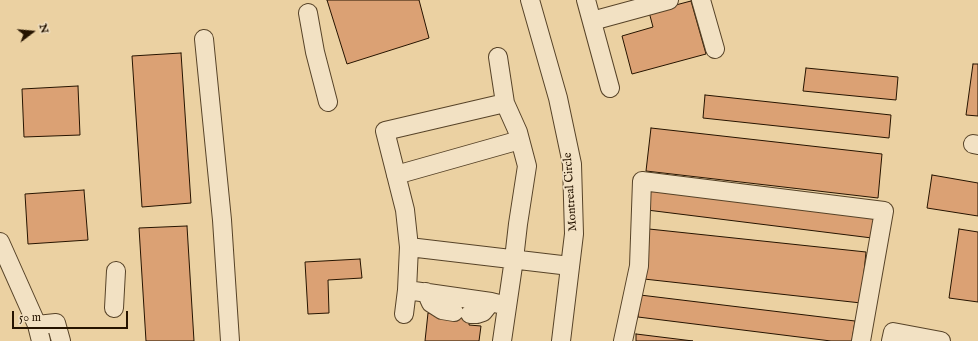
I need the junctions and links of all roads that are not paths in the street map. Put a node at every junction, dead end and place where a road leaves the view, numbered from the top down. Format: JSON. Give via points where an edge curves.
{"nodes":[{"id":1,"x":530,"y":0,"type":"edge"},
{"id":2,"x":586,"y":0,"type":"edge"},
{"id":3,"x":669,"y":0,"type":"edge"},
{"id":4,"x":701,"y":0,"type":"edge"},
{"id":5,"x":308,"y":12,"type":"dead end"},
{"id":6,"x":592,"y":21,"type":"junction"},
{"id":7,"x":204,"y":39,"type":"dead end"},
{"id":8,"x":715,"y":49,"type":"dead end"},
{"id":9,"x":498,"y":58,"type":"dead end"},
{"id":10,"x":610,"y":88,"type":"dead end"},
{"id":11,"x":328,"y":102,"type":"dead end"},
{"id":12,"x":505,"y":103,"type":"junction"},
{"id":13,"x":520,"y":140,"type":"junction"},
{"id":14,"x":396,"y":175,"type":"junction"},
{"id":15,"x":0,"y":242,"type":"edge"},
{"id":16,"x":409,"y":247,"type":"junction"},
{"id":17,"x":514,"y":259,"type":"junction"},
{"id":18,"x":570,"y":266,"type":"junction"},
{"id":19,"x":116,"y":271,"type":"dead end"},
{"id":20,"x":407,"y":290,"type":"junction"},
{"id":21,"x":426,"y":292,"type":"junction"},
{"id":22,"x":499,"y":304,"type":"junction"},
{"id":23,"x":114,"y":308,"type":"dead end"},
{"id":24,"x":404,"y":314,"type":"dead end"},
{"id":25,"x":39,"y":333,"type":"edge"},
{"id":26,"x":61,"y":341,"type":"edge"},
{"id":27,"x":230,"y":341,"type":"edge"},
{"id":28,"x":502,"y":341,"type":"edge"},
{"id":29,"x":561,"y":341,"type":"edge"},
{"id":30,"x":623,"y":341,"type":"edge"},
{"id":31,"x":861,"y":341,"type":"edge"},
{"id":32,"x":891,"y":341,"type":"edge"},
{"id":33,"x":941,"y":341,"type":"edge"}],
"edges":[{"from":1,"to":18,"type":"street","name":"Montreal Circle","via":[[558,98],[572,164],[574,234]]},
{"from":2,"to":6,"type":"street"},
{"from":3,"to":6,"type":"street"},
{"from":4,"to":8,"type":"street"},
{"from":5,"to":11,"type":"street"},
{"from":6,"to":10,"type":"street"},
{"from":7,"to":27,"type":"street","via":[[222,220]]},
{"from":9,"to":12,"type":"street"},
{"from":12,"to":13,"type":"street"},
{"from":12,"to":14,"type":"street","via":[[385,131]]},
{"from":13,"to":14,"type":"street"},
{"from":13,"to":17,"type":"street","via":[[527,166]]},
{"from":14,"to":16,"type":"street","via":[[405,210]]},
{"from":15,"to":25,"type":"street"},
{"from":16,"to":17,"type":"street"},
{"from":16,"to":20,"type":"street"},
{"from":17,"to":18,"type":"street"},
{"from":17,"to":22,"type":"street"},
{"from":18,"to":29,"type":"street","name":"Montreal Circle"},
{"from":19,"to":23,"type":"street"},
{"from":20,"to":21,"type":"street"},
{"from":20,"to":24,"type":"street"},
{"from":21,"to":22,"type":"street"},
{"from":21,"to":22,"type":"street","via":[[431,303],[442,310],[477,314]]},
{"from":22,"to":28,"type":"street"},
{"from":25,"to":26,"type":"street","via":[[56,322]]},
{"from":30,"to":31,"type":"street","via":[[639,266],[642,181],[884,211]]},
{"from":32,"to":33,"type":"street","via":[[892,332]]}]}
